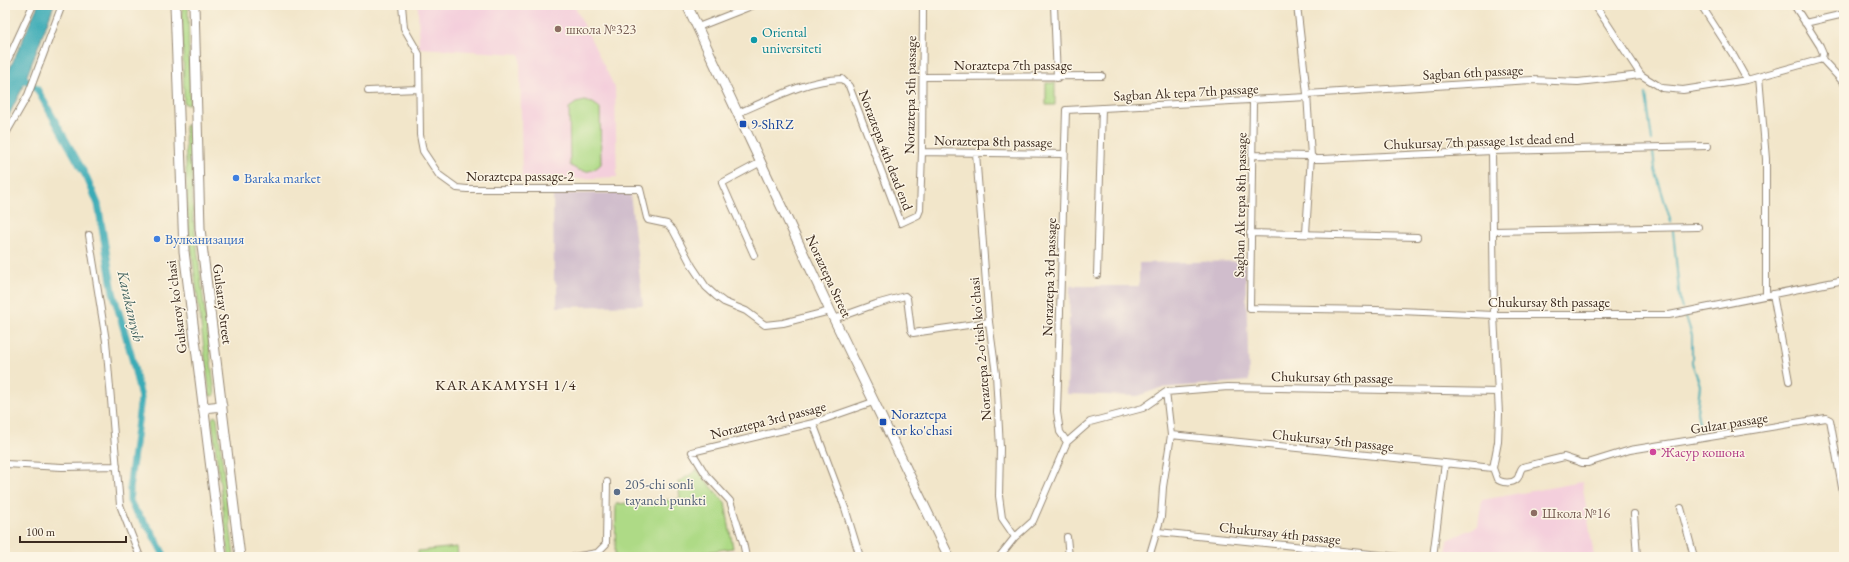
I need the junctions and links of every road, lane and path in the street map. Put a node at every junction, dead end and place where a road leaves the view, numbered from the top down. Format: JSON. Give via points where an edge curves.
{"nodes":[{"id":1,"x":34,"y":5,"type":"edge"},
{"id":2,"x":62,"y":5,"type":"edge"},
{"id":3,"x":175,"y":5,"type":"edge"},
{"id":4,"x":194,"y":5,"type":"edge"},
{"id":5,"x":402,"y":5,"type":"edge"},
{"id":6,"x":687,"y":5,"type":"edge"},
{"id":7,"x":754,"y":5,"type":"edge"},
{"id":8,"x":923,"y":5,"type":"edge"},
{"id":9,"x":1054,"y":5,"type":"edge"},
{"id":10,"x":1297,"y":5,"type":"edge"},
{"id":11,"x":1596,"y":5,"type":"edge"},
{"id":12,"x":1701,"y":5,"type":"edge"},
{"id":13,"x":1794,"y":5,"type":"edge"},
{"id":14,"x":1844,"y":14,"type":"edge"},
{"id":15,"x":1806,"y":23,"type":"junction"},
{"id":16,"x":698,"y":27,"type":"junction"},
{"id":17,"x":1822,"y":59,"type":"junction"},
{"id":18,"x":5,"y":66,"type":"edge"},
{"id":19,"x":923,"y":76,"type":"junction"},
{"id":20,"x":1102,"y":76,"type":"dead end"},
{"id":21,"x":1641,"y":76,"type":"junction"},
{"id":22,"x":1759,"y":77,"type":"junction"},
{"id":23,"x":1057,"y":78,"type":"junction"},
{"id":24,"x":1747,"y":80,"type":"junction"},
{"id":25,"x":1844,"y":83,"type":"edge"},
{"id":26,"x":418,"y":89,"type":"junction"},
{"id":27,"x":368,"y":91,"type":"dead end"},
{"id":28,"x":1307,"y":95,"type":"junction"},
{"id":29,"x":1253,"y":102,"type":"junction"},
{"id":30,"x":1102,"y":108,"type":"junction"},
{"id":31,"x":1066,"y":110,"type":"joint"},
{"id":32,"x":738,"y":113,"type":"junction"},
{"id":33,"x":196,"y":115,"type":"junction"},
{"id":34,"x":178,"y":116,"type":"junction"},
{"id":35,"x":5,"y":136,"type":"edge"},
{"id":36,"x":1708,"y":146,"type":"dead end"},
{"id":37,"x":1492,"y":151,"type":"junction"},
{"id":38,"x":922,"y":152,"type":"junction"},
{"id":39,"x":976,"y":154,"type":"junction"},
{"id":40,"x":1064,"y":154,"type":"junction"},
{"id":41,"x":1252,"y":155,"type":"junction"},
{"id":42,"x":1311,"y":156,"type":"junction"},
{"id":43,"x":761,"y":162,"type":"junction"},
{"id":44,"x":901,"y":223,"type":"joint"},
{"id":45,"x":1698,"y":227,"type":"dead end"},
{"id":46,"x":1493,"y":231,"type":"junction"},
{"id":47,"x":1250,"y":233,"type":"junction"},
{"id":48,"x":1306,"y":233,"type":"junction"},
{"id":49,"x":89,"y":235,"type":"dead end"},
{"id":50,"x":1417,"y":237,"type":"dead end"},
{"id":51,"x":754,"y":255,"type":"dead end"},
{"id":52,"x":1097,"y":275,"type":"dead end"},
{"id":53,"x":1844,"y":280,"type":"edge"},
{"id":54,"x":1773,"y":294,"type":"junction"},
{"id":55,"x":1766,"y":296,"type":"junction"},
{"id":56,"x":1250,"y":308,"type":"joint"},
{"id":57,"x":832,"y":315,"type":"junction"},
{"id":58,"x":1494,"y":315,"type":"junction"},
{"id":59,"x":989,"y":322,"type":"junction"},
{"id":60,"x":1789,"y":381,"type":"dead end"},
{"id":61,"x":1166,"y":392,"type":"junction"},
{"id":62,"x":1498,"y":392,"type":"junction"},
{"id":63,"x":873,"y":402,"type":"junction"},
{"id":64,"x":222,"y":406,"type":"junction"},
{"id":65,"x":203,"y":408,"type":"junction"},
{"id":66,"x":813,"y":423,"type":"junction"},
{"id":67,"x":1171,"y":435,"type":"junction"},
{"id":68,"x":1067,"y":442,"type":"junction"},
{"id":69,"x":1445,"y":463,"type":"junction"},
{"id":70,"x":5,"y":464,"type":"edge"},
{"id":71,"x":117,"y":466,"type":"junction"},
{"id":72,"x":1493,"y":468,"type":"junction"},
{"id":73,"x":607,"y":482,"type":"dead end"},
{"id":74,"x":1844,"y":499,"type":"edge"},
{"id":75,"x":1681,"y":508,"type":"dead end"},
{"id":76,"x":1634,"y":514,"type":"dead end"},
{"id":77,"x":1158,"y":532,"type":"junction"},
{"id":78,"x":1067,"y":537,"type":"dead end"},
{"id":79,"x":1015,"y":538,"type":"junction"},
{"id":80,"x":140,"y":557,"type":"edge"},
{"id":81,"x":222,"y":557,"type":"edge"},
{"id":82,"x":240,"y":557,"type":"edge"},
{"id":83,"x":573,"y":557,"type":"edge"},
{"id":84,"x":746,"y":557,"type":"edge"},
{"id":85,"x":860,"y":557,"type":"edge"},
{"id":86,"x":949,"y":557,"type":"edge"},
{"id":87,"x":999,"y":557,"type":"edge"},
{"id":88,"x":1069,"y":557,"type":"edge"},
{"id":89,"x":1149,"y":557,"type":"edge"},
{"id":90,"x":1400,"y":557,"type":"edge"},
{"id":91,"x":1433,"y":557,"type":"edge"},
{"id":92,"x":1637,"y":557,"type":"edge"},
{"id":93,"x":1694,"y":557,"type":"edge"}],
"edges":[{"from":1,"to":18,"type":"street"},
{"from":2,"to":35,"type":"street","via":[[36,76],[20,112]]},
{"from":3,"to":34,"type":"main road","name":"Gulsaroy ko'chasi"},
{"from":4,"to":33,"type":"main road","name":"Gulsaray Street"},
{"from":5,"to":26,"type":"street","name":"Noraztepa passage-2","via":[[404,28],[419,54]]},
{"from":6,"to":16,"type":"main road","name":"Noraztepa Street"},
{"from":7,"to":16,"type":"street"},
{"from":8,"to":19,"type":"street","name":"Noraztepa 5th passage"},
{"from":9,"to":23,"type":"street"},
{"from":10,"to":28,"type":"street"},
{"from":11,"to":21,"type":"street"},
{"from":12,"to":24,"type":"street"},
{"from":13,"to":15,"type":"street"},
{"from":14,"to":15,"type":"street"},
{"from":15,"to":17,"type":"street","via":[[1820,46]]},
{"from":16,"to":32,"type":"main road","name":"Noraztepa Street"},
{"from":17,"to":22,"type":"street"},
{"from":17,"to":25,"type":"street"},
{"from":19,"to":23,"type":"street","name":"Noraztepa 7th passage"},
{"from":19,"to":38,"type":"street","name":"Noraztepa 5th passage"},
{"from":20,"to":23,"type":"street","name":"Noraztepa 7th passage"},
{"from":21,"to":24,"type":"street","via":[[1652,84],[1670,90]]},
{"from":21,"to":28,"type":"street","name":"Sagban 6th passage","via":[[1578,82],[1532,80]]},
{"from":22,"to":24,"type":"street"},
{"from":22,"to":55,"type":"street","via":[[1766,159]]},
{"from":26,"to":27,"type":"street"},
{"from":26,"to":57,"type":"street","name":"Noraztepa passage-2","via":[[423,151],[439,175],[458,188],[640,189],[648,220],[667,224],[673,230],[706,287],[724,302],[746,311],[765,325]]},
{"from":28,"to":29,"type":"street","name":"Sagban Ak tepa 7th passage"},
{"from":28,"to":42,"type":"street"},
{"from":29,"to":30,"type":"street","name":"Sagban Ak tepa 7th passage"},
{"from":29,"to":41,"type":"street","name":"Sagban Ak tepa 8th passage"},
{"from":30,"to":31,"type":"street","name":"Sagban Ak tepa 7th passage"},
{"from":30,"to":52,"type":"street"},
{"from":31,"to":40,"type":"street","name":"Noraztepa 3rd passage"},
{"from":32,"to":43,"type":"main road","name":"Noraztepa Street"},
{"from":32,"to":44,"type":"street","name":"Noraztepa 4th dead end","via":[[809,83],[825,79],[842,79],[849,86]]},
{"from":33,"to":34,"type":"main road"},
{"from":33,"to":64,"type":"main road","name":"Gulsaray Street","via":[[199,222]]},
{"from":34,"to":65,"type":"main road","name":"Gulsaroy ko'chasi","via":[[184,251]]},
{"from":36,"to":37,"type":"street","name":"Chukursay 7th passage 1st dead end"},
{"from":37,"to":42,"type":"street","name":"Chukursay 7th passage 1st dead end","via":[[1322,159]]},
{"from":37,"to":46,"type":"street"},
{"from":38,"to":39,"type":"street","name":"Noraztepa 8th passage"},
{"from":38,"to":44,"type":"street","name":"Noraztepa 5th passage","via":[[919,213]]},
{"from":39,"to":40,"type":"street","name":"Noraztepa 8th passage"},
{"from":39,"to":59,"type":"street","name":"Noraztepa 2-o'tish ko'chasi"},
{"from":40,"to":68,"type":"street","name":"Noraztepa 3rd passage","via":[[1057,412],[1060,432]]},
{"from":41,"to":42,"type":"street","name":"Chukursay 7th passage 1st dead end"},
{"from":41,"to":47,"type":"street","name":"Sagban Ak tepa 8th passage"},
{"from":42,"to":48,"type":"street"},
{"from":43,"to":51,"type":"street","via":[[722,183]]},
{"from":43,"to":57,"type":"main road","name":"Noraztepa Street"},
{"from":45,"to":46,"type":"street"},
{"from":46,"to":58,"type":"street"},
{"from":47,"to":48,"type":"street"},
{"from":47,"to":56,"type":"street","name":"Sagban Ak tepa 8th passage"},
{"from":48,"to":50,"type":"street"},
{"from":49,"to":71,"type":"street","via":[[106,341]]},
{"from":53,"to":54,"type":"street","name":"Chukursay 8th passage"},
{"from":54,"to":55,"type":"street","name":"Chukursay 8th passage"},
{"from":54,"to":60,"type":"street"},
{"from":55,"to":58,"type":"street","name":"Chukursay 8th passage","via":[[1669,315]]},
{"from":56,"to":58,"type":"street","name":"Chukursay 8th passage"},
{"from":57,"to":59,"type":"street","via":[[905,296],[908,298],[913,333]]},
{"from":57,"to":63,"type":"main road","name":"Noraztepa Street"},
{"from":58,"to":62,"type":"street"},
{"from":59,"to":79,"type":"street","name":"Noraztepa 2-o'tish ko'chasi","via":[[996,374],[1000,442],[999,496],[1002,518]]},
{"from":61,"to":62,"type":"street","name":"Chukursay 6th passage","via":[[1228,387]]},
{"from":61,"to":67,"type":"street"},
{"from":61,"to":68,"type":"street","via":[[1143,408],[1090,422]]},
{"from":62,"to":72,"type":"street","via":[[1498,442]]},
{"from":63,"to":66,"type":"street","name":"Noraztepa 3rd passage"},
{"from":63,"to":86,"type":"main road","name":"Noraztepa Street"},
{"from":64,"to":65,"type":"main road"},
{"from":64,"to":82,"type":"main road","name":"Gulsaray Street"},
{"from":65,"to":81,"type":"main road","name":"Gulsaroy ko'chasi"},
{"from":66,"to":84,"type":"street","name":"Noraztepa 3rd passage","via":[[692,452],[706,475],[730,501]]},
{"from":66,"to":85,"type":"street","via":[[845,508]]},
{"from":67,"to":69,"type":"street","name":"Chukursay 5th passage"},
{"from":67,"to":77,"type":"street"},
{"from":68,"to":79,"type":"street","via":[[1033,521]]},
{"from":69,"to":72,"type":"street","name":"Chukursay 5th passage"},
{"from":69,"to":91,"type":"street"},
{"from":70,"to":71,"type":"street"},
{"from":71,"to":80,"type":"street","via":[[122,512]]},
{"from":72,"to":74,"type":"street","name":"Gulzаr passage","via":[[1500,482],[1510,482],[1517,479],[1523,467],[1564,457],[1588,463],[1630,450],[1826,418],[1830,420]]},
{"from":73,"to":83,"type":"street","via":[[606,544],[597,552]]},
{"from":75,"to":93,"type":"street"},
{"from":76,"to":92,"type":"street"},
{"from":77,"to":89,"type":"street"},
{"from":77,"to":90,"type":"street","name":"Chukursay 4th passage"},
{"from":78,"to":88,"type":"street"},
{"from":79,"to":87,"type":"street"}]}
